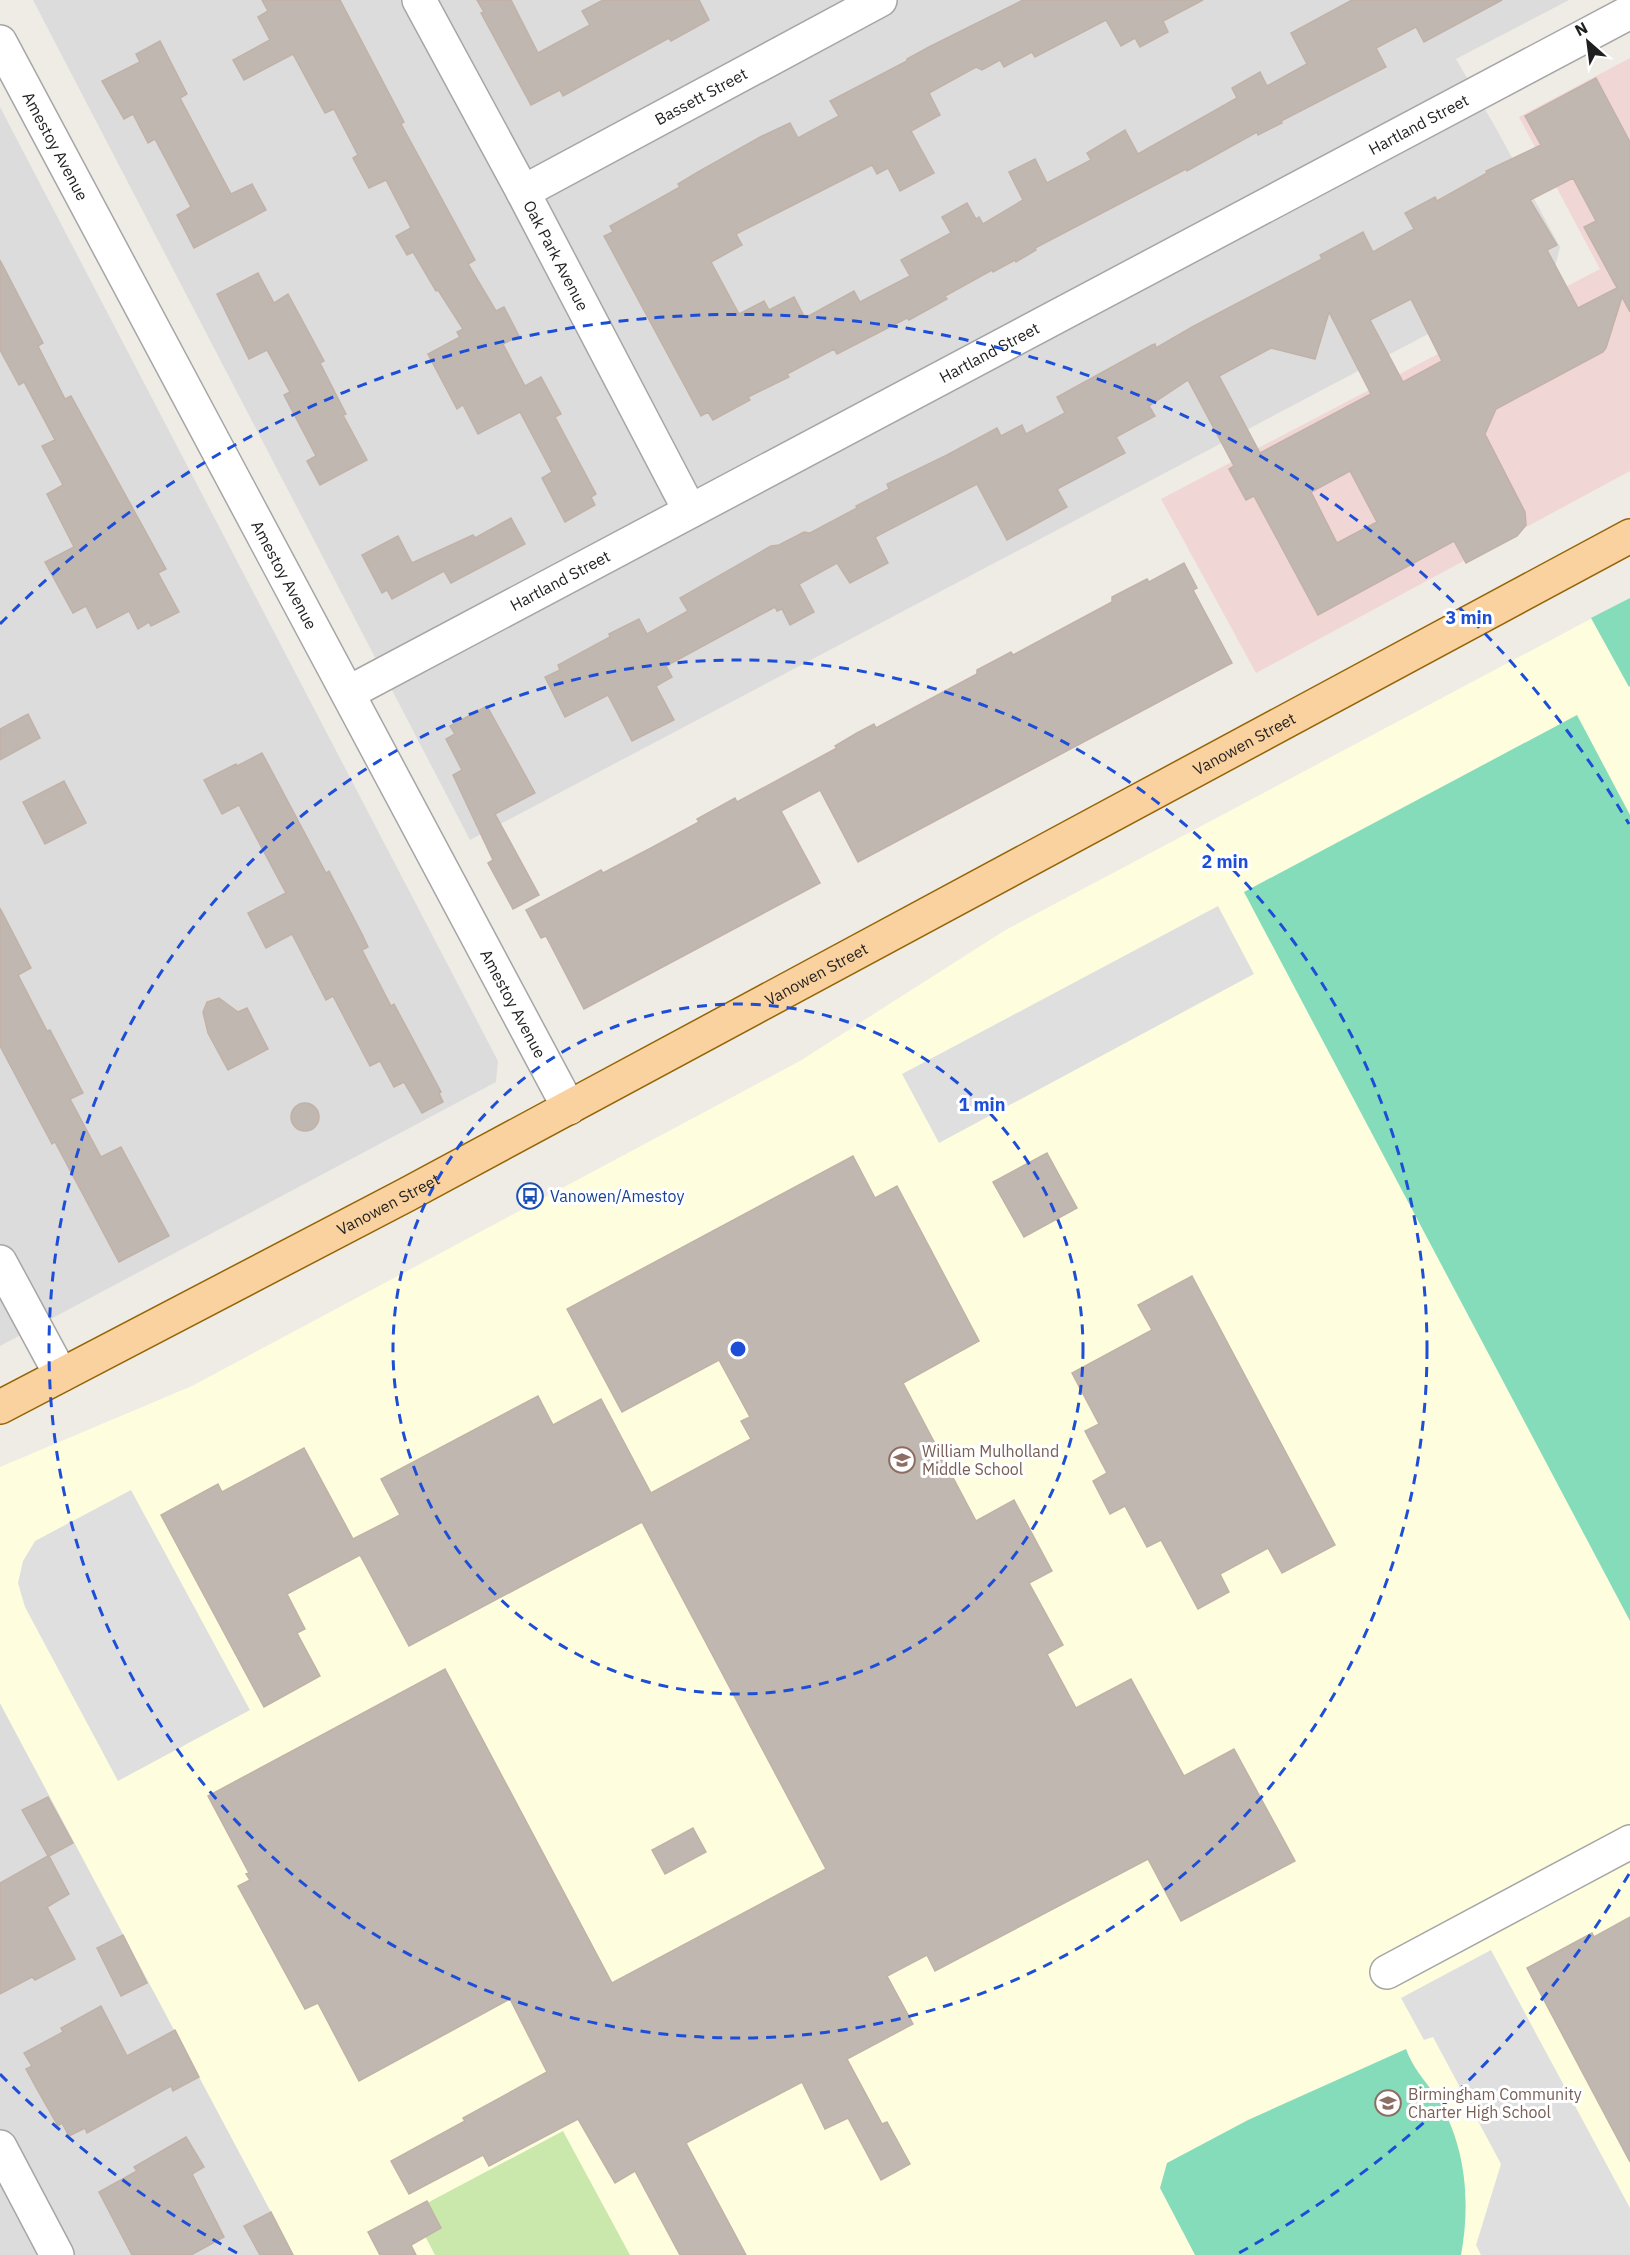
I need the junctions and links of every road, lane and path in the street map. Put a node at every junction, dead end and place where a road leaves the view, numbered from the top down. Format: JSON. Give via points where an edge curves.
{"nodes":[{"id":1,"x":419,"y":0,"type":"edge"},
{"id":2,"x":880,"y":0,"type":"edge"},
{"id":3,"x":1630,"y":12,"type":"edge"},
{"id":4,"x":0,"y":42,"type":"edge"},
{"id":5,"x":523,"y":192,"type":"junction"},
{"id":6,"x":690,"y":511,"type":"junction"},
{"id":7,"x":1630,"y":536,"type":"edge"},
{"id":8,"x":348,"y":693,"type":"junction"},
{"id":9,"x":569,"y":1108,"type":"junction"},
{"id":10,"x":0,"y":1262,"type":"edge"},
{"id":11,"x":61,"y":1375,"type":"junction"},
{"id":12,"x":0,"y":1407,"type":"edge"},
{"id":13,"x":1630,"y":1842,"type":"edge"},
{"id":14,"x":1387,"y":1972,"type":"dead end"},
{"id":15,"x":0,"y":2147,"type":"edge"},
{"id":16,"x":57,"y":2255,"type":"edge"}],
"edges":[{"from":1,"to":5,"type":"street","name":"Oak Park Avenue"},
{"from":2,"to":5,"type":"street","name":"Bassett Street"},
{"from":3,"to":6,"type":"street","name":"Hartland Street"},
{"from":4,"to":8,"type":"street","name":"Amestoy Avenue"},
{"from":5,"to":6,"type":"street","name":"Oak Park Avenue"},
{"from":6,"to":8,"type":"street","name":"Hartland Street"},
{"from":7,"to":9,"type":"main road","name":"Vanowen Street"},
{"from":8,"to":9,"type":"street","name":"Amestoy Avenue"},
{"from":9,"to":11,"type":"main road","name":"Vanowen Street"},
{"from":10,"to":11,"type":"street"},
{"from":11,"to":12,"type":"main road","name":"Vanowen Street"},
{"from":13,"to":14,"type":"street"},
{"from":15,"to":16,"type":"street"}]}
